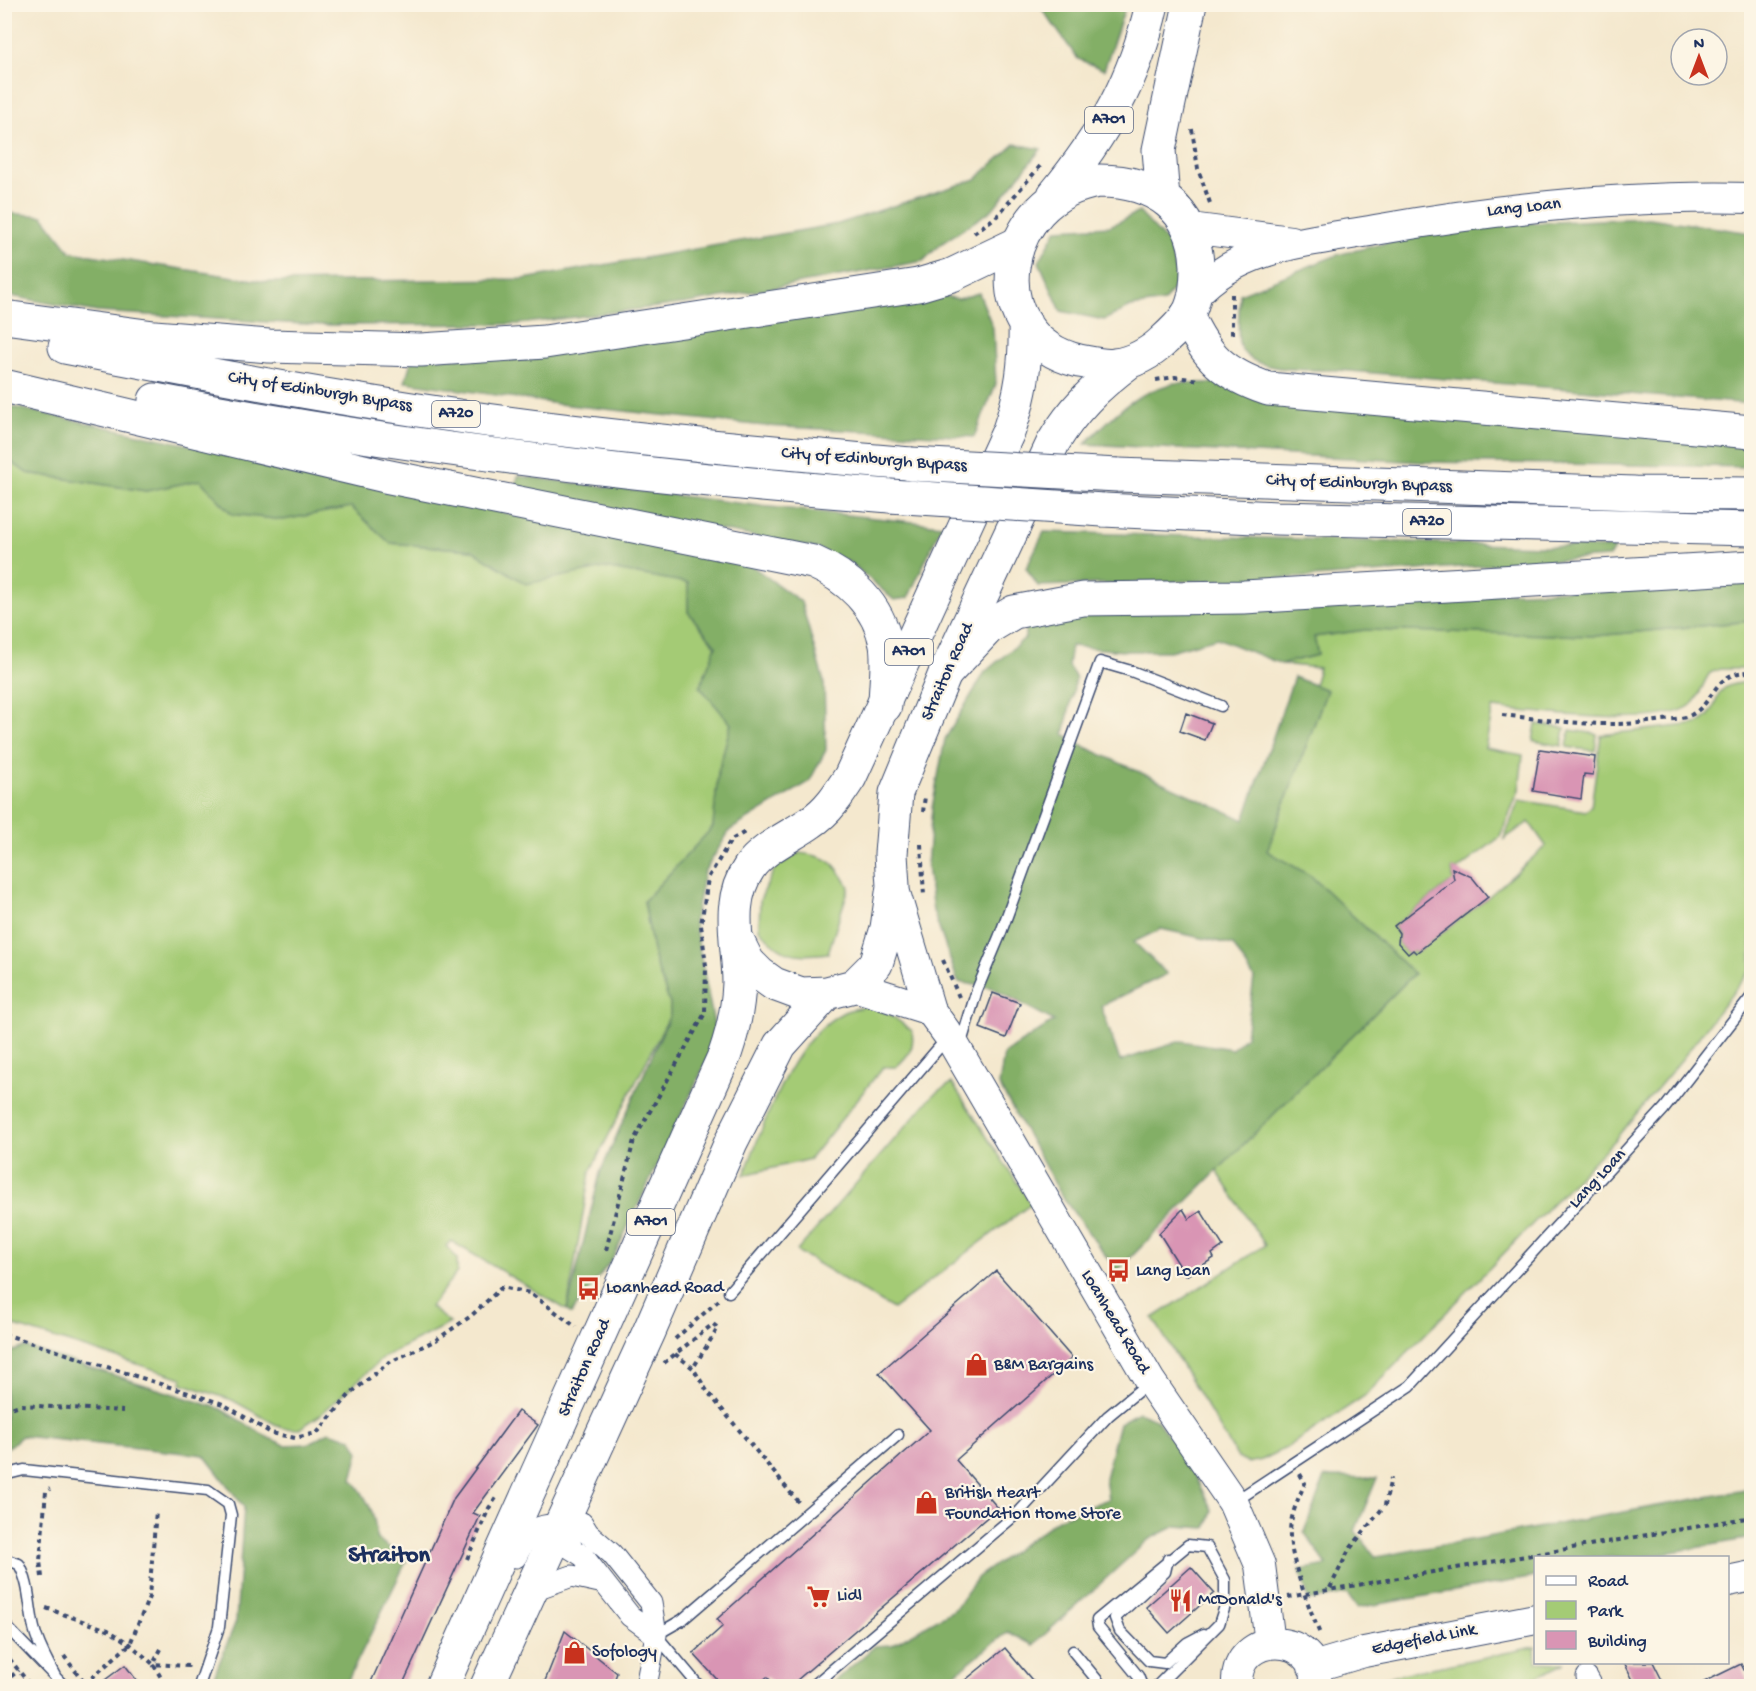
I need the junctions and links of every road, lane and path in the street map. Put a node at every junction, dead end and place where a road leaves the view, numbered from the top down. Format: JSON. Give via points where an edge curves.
{"nodes":[{"id":1,"x":1152,"y":4,"type":"edge"},
{"id":2,"x":1190,"y":4,"type":"edge"},
{"id":3,"x":1047,"y":158,"type":"dead end"},
{"id":4,"x":1163,"y":198,"type":"junction"},
{"id":5,"x":1752,"y":198,"type":"edge"},
{"id":6,"x":1049,"y":201,"type":"junction"},
{"id":7,"x":1190,"y":228,"type":"junction"},
{"id":8,"x":971,"y":236,"type":"dead end"},
{"id":9,"x":1299,"y":242,"type":"junction"},
{"id":10,"x":1017,"y":244,"type":"junction"},
{"id":11,"x":1191,"y":305,"type":"junction"},
{"id":12,"x":4,"y":317,"type":"edge"},
{"id":13,"x":1025,"y":323,"type":"junction"},
{"id":14,"x":4,"y":334,"type":"edge"},
{"id":15,"x":1129,"y":362,"type":"junction"},
{"id":16,"x":4,"y":370,"type":"edge"},
{"id":17,"x":4,"y":386,"type":"edge"},
{"id":18,"x":1752,"y":432,"type":"edge"},
{"id":19,"x":1752,"y":494,"type":"edge"},
{"id":20,"x":1752,"y":529,"type":"edge"},
{"id":21,"x":1752,"y":567,"type":"edge"},
{"id":22,"x":1752,"y":672,"type":"edge"},
{"id":23,"x":945,"y":674,"type":"junction"},
{"id":24,"x":885,"y":706,"type":"junction"},
{"id":25,"x":1221,"y":706,"type":"dead end"},
{"id":26,"x":1502,"y":715,"type":"dead end"},
{"id":27,"x":750,"y":829,"type":"dead end"},
{"id":28,"x":893,"y":886,"type":"junction"},
{"id":29,"x":738,"y":942,"type":"junction"},
{"id":30,"x":841,"y":989,"type":"junction"},
{"id":31,"x":1752,"y":996,"type":"edge"},
{"id":32,"x":930,"y":1010,"type":"junction"},
{"id":33,"x":954,"y":1044,"type":"junction"},
{"id":34,"x":605,"y":1256,"type":"dead end"},
{"id":35,"x":729,"y":1292,"type":"dead end"},
{"id":36,"x":581,"y":1329,"type":"junction"},
{"id":37,"x":4,"y":1334,"type":"edge"},
{"id":38,"x":675,"y":1354,"type":"junction"},
{"id":39,"x":658,"y":1368,"type":"dead end"},
{"id":40,"x":693,"y":1368,"type":"junction"},
{"id":41,"x":1150,"y":1381,"type":"junction"},
{"id":42,"x":4,"y":1410,"type":"edge"},
{"id":43,"x":123,"y":1411,"type":"dead end"},
{"id":44,"x":898,"y":1435,"type":"dead end"},
{"id":45,"x":1293,"y":1462,"type":"junction"},
{"id":46,"x":4,"y":1475,"type":"edge"},
{"id":47,"x":1392,"y":1478,"type":"dead end"},
{"id":48,"x":54,"y":1487,"type":"dead end"},
{"id":49,"x":528,"y":1494,"type":"junction"},
{"id":50,"x":1233,"y":1502,"type":"junction"},
{"id":51,"x":156,"y":1511,"type":"dead end"},
{"id":52,"x":807,"y":1513,"type":"junction"},
{"id":53,"x":1752,"y":1517,"type":"edge"},
{"id":54,"x":560,"y":1531,"type":"junction"},
{"id":55,"x":4,"y":1559,"type":"edge"},
{"id":56,"x":1168,"y":1559,"type":"junction"},
{"id":57,"x":1752,"y":1576,"type":"edge"},
{"id":58,"x":1729,"y":1581,"type":"edge"},
{"id":59,"x":604,"y":1583,"type":"junction"},
{"id":60,"x":43,"y":1584,"type":"dead end"},
{"id":61,"x":1330,"y":1588,"type":"junction"},
{"id":62,"x":530,"y":1590,"type":"junction"},
{"id":63,"x":44,"y":1596,"type":"dead end"},
{"id":64,"x":1304,"y":1596,"type":"junction"},
{"id":65,"x":1263,"y":1598,"type":"junction"},
{"id":66,"x":45,"y":1608,"type":"junction"},
{"id":67,"x":48,"y":1618,"type":"dead end"},
{"id":68,"x":1534,"y":1619,"type":"edge"},
{"id":69,"x":4,"y":1624,"type":"edge"},
{"id":70,"x":1215,"y":1628,"type":"junction"},
{"id":71,"x":656,"y":1635,"type":"junction"},
{"id":72,"x":1270,"y":1643,"type":"junction"},
{"id":73,"x":130,"y":1644,"type":"junction"},
{"id":74,"x":57,"y":1647,"type":"dead end"},
{"id":75,"x":161,"y":1649,"type":"dead end"},
{"id":76,"x":1073,"y":1651,"type":"dead end"},
{"id":77,"x":4,"y":1652,"type":"edge"},
{"id":78,"x":192,"y":1656,"type":"dead end"},
{"id":79,"x":153,"y":1664,"type":"junction"},
{"id":80,"x":19,"y":1671,"type":"junction"},
{"id":81,"x":1320,"y":1672,"type":"edge"},
{"id":82,"x":55,"y":1676,"type":"junction"},
{"id":83,"x":4,"y":1682,"type":"edge"},
{"id":84,"x":86,"y":1685,"type":"edge"},
{"id":85,"x":32,"y":1686,"type":"edge"},
{"id":86,"x":64,"y":1686,"type":"edge"},
{"id":87,"x":166,"y":1686,"type":"edge"},
{"id":88,"x":199,"y":1686,"type":"edge"},
{"id":89,"x":442,"y":1686,"type":"edge"},
{"id":90,"x":459,"y":1686,"type":"edge"},
{"id":91,"x":487,"y":1686,"type":"edge"},
{"id":92,"x":646,"y":1686,"type":"edge"},
{"id":93,"x":699,"y":1686,"type":"edge"},
{"id":94,"x":813,"y":1686,"type":"edge"},
{"id":95,"x":1102,"y":1686,"type":"edge"},
{"id":96,"x":1142,"y":1686,"type":"edge"},
{"id":97,"x":1157,"y":1686,"type":"edge"},
{"id":98,"x":1237,"y":1686,"type":"edge"}],
"edges":[{"from":1,"to":6,"type":"main road","number":"A701","via":[[1143,44],[1117,106]]},
{"from":2,"to":4,"type":"main road","via":[[1159,150]]},
{"from":3,"to":8,"type":"path","via":[[997,216]]},
{"from":4,"to":6,"type":"main road","number":"A701","via":[[1125,183],[1100,181],[1078,185]]},
{"from":4,"to":7,"type":"main road","number":"A701","via":[[1181,213]]},
{"from":5,"to":9,"type":"main road","name":"Lang Loan","via":[[1556,204],[1470,213]]},
{"from":6,"to":10,"type":"main road","number":"A701","via":[[1034,216]]},
{"from":7,"to":9,"type":"main road","name":"Lang Loan"},
{"from":7,"to":11,"type":"main road","number":"A701","via":[[1196,251]]},
{"from":9,"to":11,"type":"main road","name":"Lang Loan","via":[[1226,269],[1212,278]]},
{"from":10,"to":12,"type":"main road","via":[[952,275],[918,285],[601,335],[486,348],[269,346],[90,330]]},
{"from":10,"to":13,"type":"main road","number":"A701","via":[[1012,274]]},
{"from":11,"to":15,"type":"main road","number":"A701","via":[[1159,346]]},
{"from":11,"to":18,"type":"main road","via":[[1197,337],[1224,369],[1268,389]]},
{"from":13,"to":15,"type":"main road","number":"A701","via":[[1036,338],[1069,358],[1114,366]]},
{"from":13,"to":24,"type":"main road","name":"Straiton Road","number":"A701","via":[[1026,361],[1019,404]]},
{"from":14,"to":19,"type":"main road","name":"City of Edinburgh Bypass","number":"A720","bridge":true,"via":[[214,375],[530,426],[767,452],[1118,475]]},
{"from":15,"to":23,"type":"main road","name":"Straiton Road","number":"A701","via":[[1091,392],[1065,422]]},
{"from":16,"to":20,"type":"main road","name":"City of Edinburgh Bypass","number":"A720","bridge":true,"via":[[385,440],[658,476],[890,496],[1288,519]]},
{"from":17,"to":24,"type":"main road","via":[[396,479],[813,562],[853,585],[880,625],[886,646]]},
{"from":21,"to":23,"type":"main road","via":[[1244,597],[1083,599],[1014,612],[989,627]]},
{"from":22,"to":26,"type":"path","via":[[1726,677],[1710,692],[1701,708],[1689,716],[1602,726]]},
{"from":23,"to":28,"type":"main road","name":"Straiton Road","number":"A701","via":[[896,793],[891,854]]},
{"from":24,"to":29,"type":"main road","name":"Straiton Road","number":"A701","via":[[850,777],[834,800],[813,821],[750,865],[734,903]]},
{"from":25,"to":33,"type":"lane","via":[[1100,662],[1000,935]]},
{"from":27,"to":34,"type":"path","via":[[730,840],[708,878],[701,924],[706,966],[705,1013],[634,1140]]},
{"from":28,"to":30,"type":"main road","name":"Straiton Road","number":"A701","via":[[887,928],[876,964]]},
{"from":28,"to":32,"type":"main road","name":"Loanhead Road"},
{"from":29,"to":30,"type":"main road","name":"Straiton Road","number":"A701","via":[[748,962],[774,984],[801,994]]},
{"from":29,"to":36,"type":"main road","name":"Straiton Road","number":"A701","via":[[737,1007],[725,1054]]},
{"from":30,"to":32,"type":"main road"},
{"from":30,"to":54,"type":"main road","name":"Straiton Road","number":"A701","via":[[780,1045],[731,1142]]},
{"from":31,"to":45,"type":"lane","name":"Lang Loan","via":[[1664,1109],[1410,1386]]},
{"from":32,"to":33,"type":"main road","name":"Loanhead Road"},
{"from":33,"to":35,"type":"lane"},
{"from":33,"to":41,"type":"main road","name":"Loanhead Road"},
{"from":36,"to":37,"type":"path","via":[[530,1293],[502,1287],[471,1316],[436,1340],[388,1363],[351,1394],[317,1433],[295,1438],[272,1433],[223,1404]]},
{"from":36,"to":49,"type":"main road","name":"Straiton Road","number":"A701"},
{"from":38,"to":39,"type":"path"},
{"from":38,"to":40,"type":"path"},
{"from":38,"to":40,"type":"path","via":[[713,1324],[718,1328]]},
{"from":40,"to":52,"type":"path","via":[[707,1391]]},
{"from":41,"to":50,"type":"main road","name":"Loanhead Road"},
{"from":41,"to":94,"type":"lane","via":[[1108,1416],[1020,1510]]},
{"from":42,"to":43,"type":"path","via":[[20,1405]]},
{"from":44,"to":52,"type":"lane"},
{"from":45,"to":50,"type":"lane","name":"Lang Loan"},
{"from":45,"to":64,"type":"path","via":[[1305,1483],[1295,1503],[1290,1536]]},
{"from":46,"to":88,"type":"lane","via":[[24,1470],[208,1490],[228,1504],[231,1515],[219,1627]]},
{"from":47,"to":61,"type":"path","via":[[1385,1505],[1349,1550]]},
{"from":48,"to":60,"type":"path","via":[[46,1491],[40,1561]]},
{"from":49,"to":54,"type":"street","via":[[532,1520]]},
{"from":49,"to":89,"type":"main road","name":"Straiton Road","number":"A701"},
{"from":50,"to":65,"type":"main road","name":"Loanhead Road","via":[[1260,1565]]},
{"from":51,"to":73,"type":"path","via":[[149,1597]]},
{"from":52,"to":71,"type":"lane","via":[[682,1620]]},
{"from":53,"to":61,"type":"path"},
{"from":54,"to":59,"type":"street"},
{"from":54,"to":62,"type":"main road","name":"Straiton Road","number":"A701"},
{"from":54,"to":71,"type":"street","via":[[612,1554],[651,1604]]},
{"from":54,"to":90,"type":"street","via":[[532,1530],[525,1536]]},
{"from":55,"to":82,"type":"lane","via":[[19,1564],[26,1576],[34,1629]]},
{"from":56,"to":70,"type":"lane","via":[[1188,1545],[1207,1547],[1224,1580],[1226,1606]]},
{"from":56,"to":70,"type":"lane","via":[[1165,1572],[1115,1618],[1120,1631],[1149,1661],[1166,1663],[1187,1643]]},
{"from":56,"to":96,"type":"lane","via":[[1097,1620],[1098,1627]]},
{"from":57,"to":58,"type":"main road"},
{"from":59,"to":62,"type":"street","via":[[572,1576]]},
{"from":59,"to":71,"type":"street","via":[[630,1616]]},
{"from":61,"to":64,"type":"path"},
{"from":62,"to":91,"type":"main road","name":"Straiton Road","number":"A701"},
{"from":63,"to":66,"type":"path"},
{"from":64,"to":65,"type":"path"},
{"from":64,"to":81,"type":"path"},
{"from":65,"to":72,"type":"main road","name":"Loanhead Road"},
{"from":66,"to":67,"type":"path"},
{"from":66,"to":73,"type":"path","via":[[109,1628]]},
{"from":68,"to":81,"type":"main road","name":"Edgefield Link","via":[[1364,1652]]},
{"from":69,"to":82,"type":"lane"},
{"from":70,"to":97,"type":"lane"},
{"from":71,"to":92,"type":"street"},
{"from":71,"to":93,"type":"lane"},
{"from":72,"to":81,"type":"main road","via":[[1296,1648]]},
{"from":72,"to":98,"type":"main road","via":[[1247,1655],[1240,1666]]},
{"from":73,"to":79,"type":"path"},
{"from":73,"to":84,"type":"path"},
{"from":74,"to":84,"type":"path"},
{"from":75,"to":79,"type":"path"},
{"from":76,"to":95,"type":"lane"},
{"from":77,"to":80,"type":"path"},
{"from":78,"to":79,"type":"path","via":[[188,1666]]},
{"from":79,"to":87,"type":"path"},
{"from":80,"to":83,"type":"path"},
{"from":80,"to":85,"type":"path"},
{"from":82,"to":86,"type":"lane"}]}
